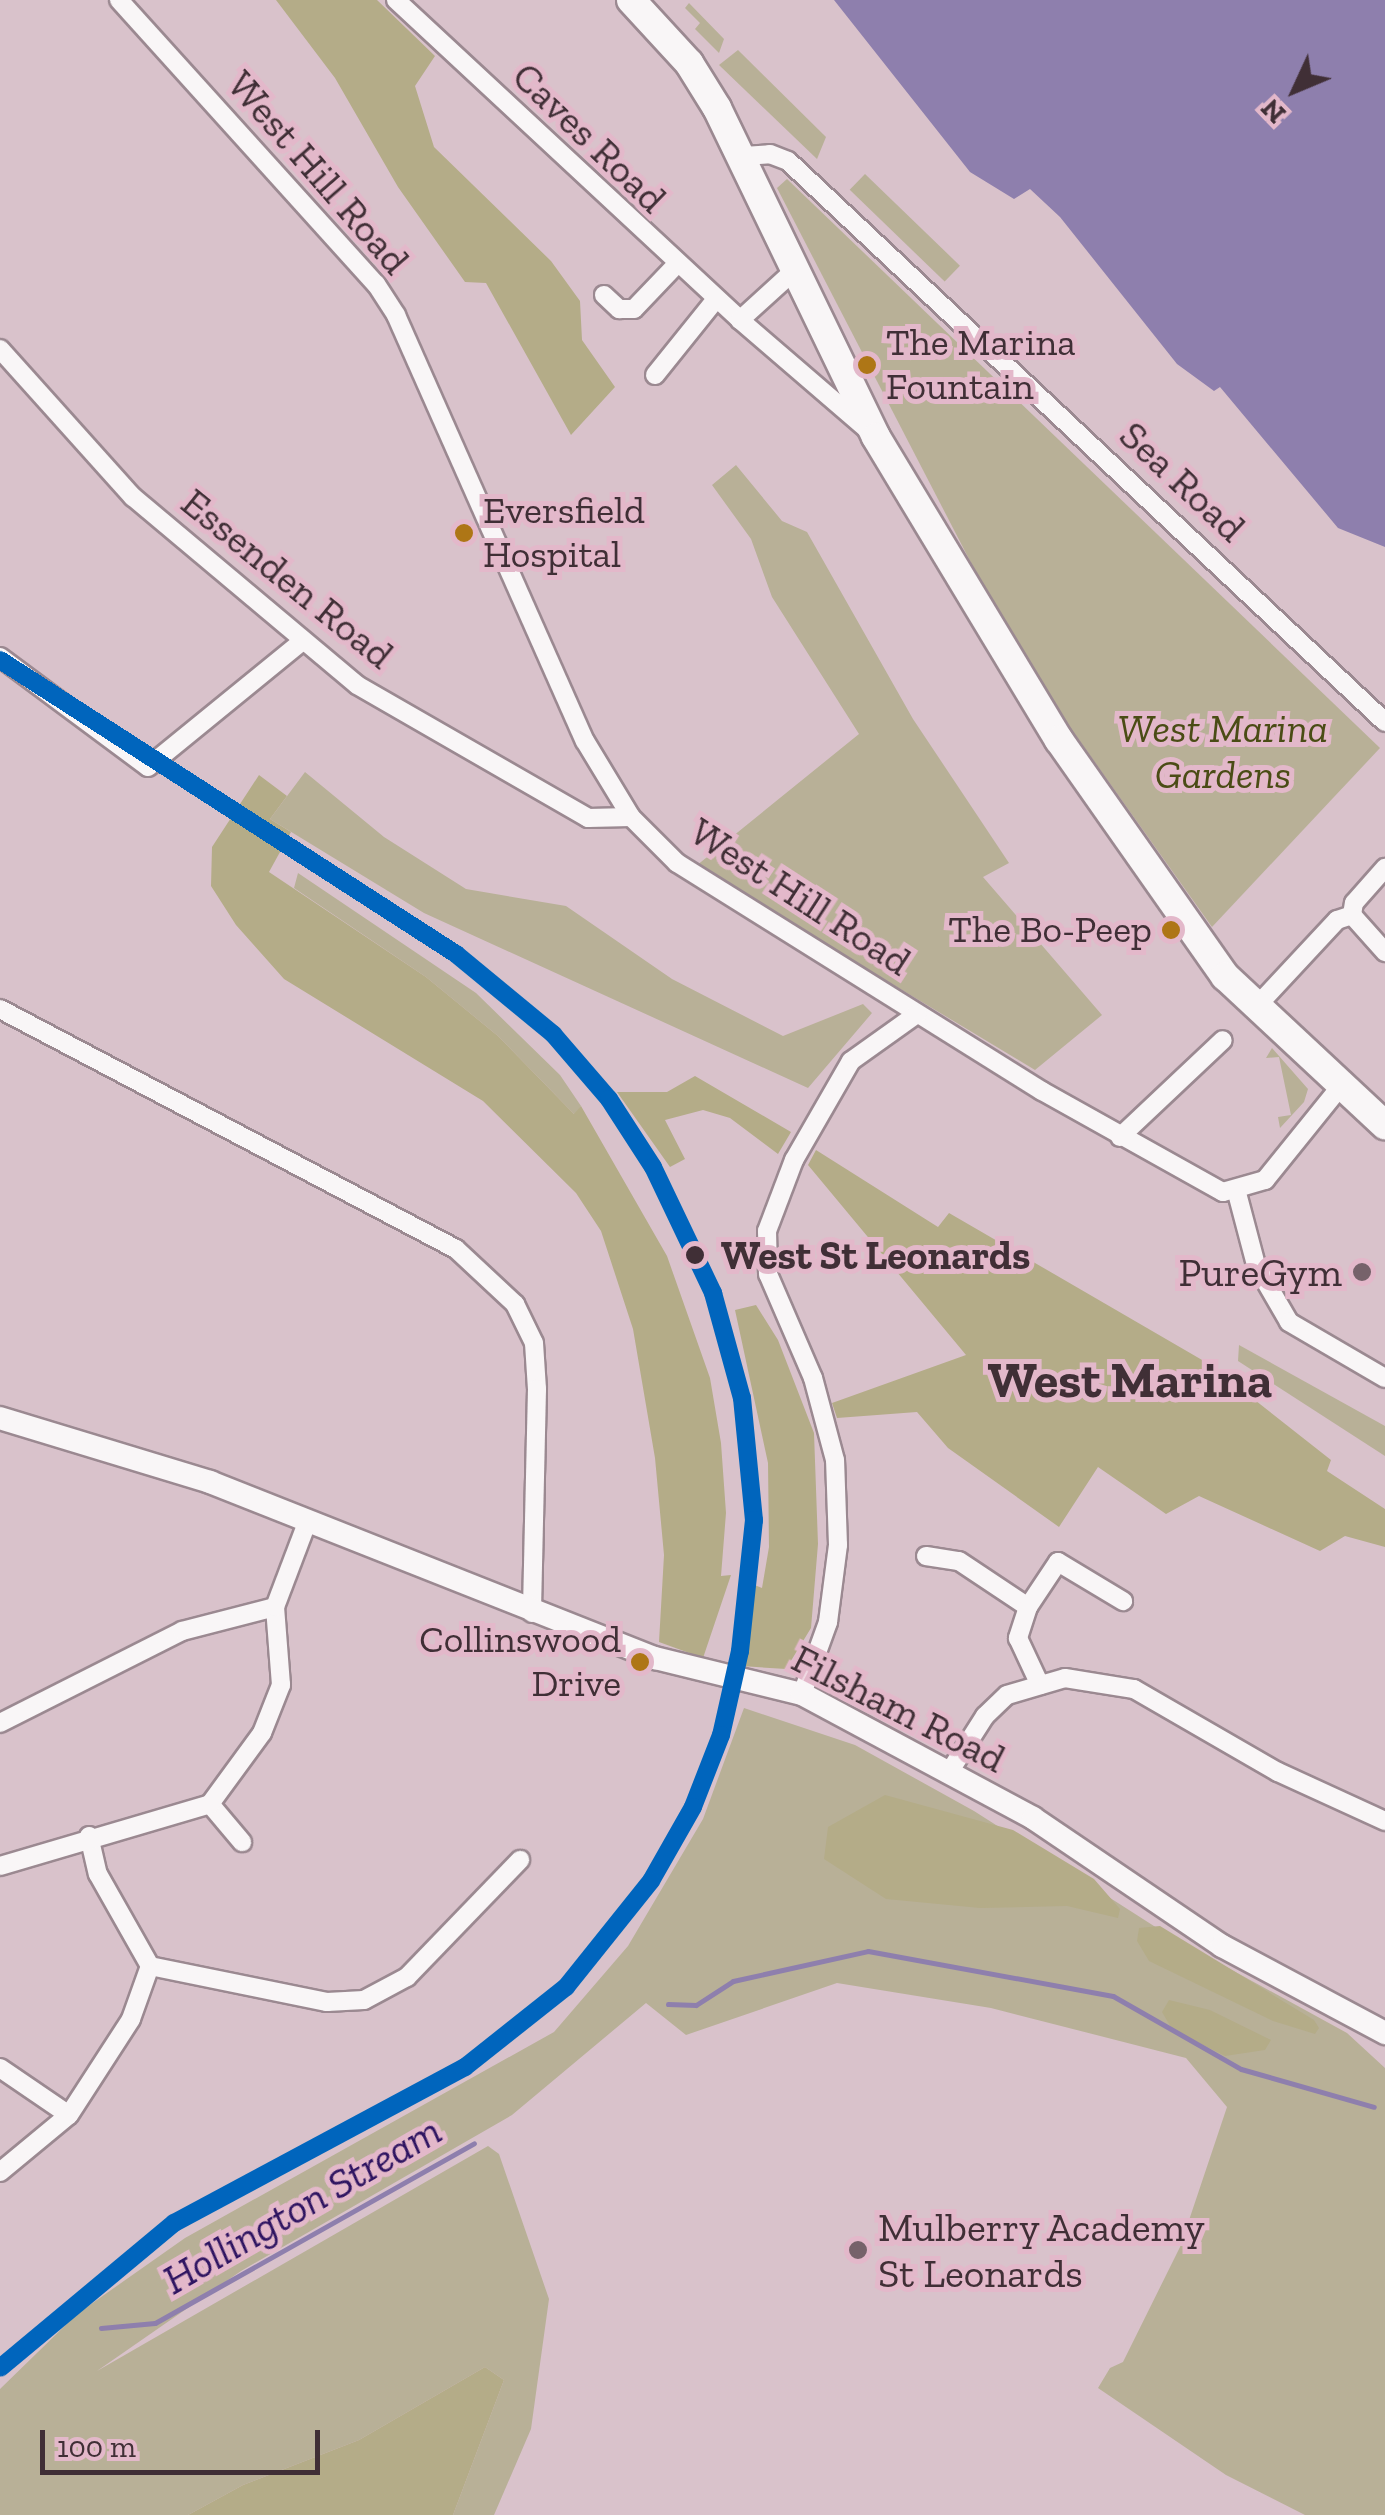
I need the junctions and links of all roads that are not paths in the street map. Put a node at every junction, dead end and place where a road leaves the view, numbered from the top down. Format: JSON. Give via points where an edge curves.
{"nodes":[{"id":1,"x":119,"y":0,"type":"edge"},
{"id":2,"x":396,"y":0,"type":"edge"},
{"id":3,"x":631,"y":0,"type":"edge"},
{"id":4,"x":744,"y":156,"type":"junction"},
{"id":5,"x":676,"y":265,"type":"junction"},
{"id":6,"x":796,"y":269,"type":"junction"},
{"id":7,"x":604,"y":295,"type":"dead end"},
{"id":8,"x":716,"y":299,"type":"junction"},
{"id":9,"x":740,"y":320,"type":"junction"},
{"id":10,"x":0,"y":350,"type":"edge"},
{"id":11,"x":655,"y":374,"type":"dead end"},
{"id":12,"x":876,"y":437,"type":"junction"},
{"id":13,"x":301,"y":642,"type":"junction"},
{"id":14,"x":0,"y":657,"type":"edge"},
{"id":15,"x":1385,"y":722,"type":"edge"},
{"id":16,"x":631,"y":816,"type":"junction"},
{"id":17,"x":1385,"y":868,"type":"edge"},
{"id":18,"x":1352,"y":915,"type":"junction"},
{"id":19,"x":1385,"y":952,"type":"edge"},
{"id":20,"x":1256,"y":1007,"type":"junction"},
{"id":21,"x":0,"y":1009,"type":"edge"},
{"id":22,"x":917,"y":1014,"type":"junction"},
{"id":23,"x":1223,"y":1040,"type":"dead end"},
{"id":24,"x":1340,"y":1087,"type":"junction"},
{"id":25,"x":1385,"y":1125,"type":"edge"},
{"id":26,"x":1120,"y":1137,"type":"junction"},
{"id":27,"x":1237,"y":1193,"type":"junction"},
{"id":28,"x":1385,"y":1378,"type":"edge"},
{"id":29,"x":0,"y":1418,"type":"edge"},
{"id":30,"x":308,"y":1520,"type":"junction"},
{"id":31,"x":926,"y":1556,"type":"dead end"},
{"id":32,"x":1123,"y":1601,"type":"dead end"},
{"id":33,"x":1028,"y":1606,"type":"junction"},
{"id":34,"x":276,"y":1607,"type":"junction"},
{"id":35,"x":532,"y":1613,"type":"junction"},
{"id":36,"x":1040,"y":1685,"type":"junction"},
{"id":37,"x":802,"y":1694,"type":"junction"},
{"id":38,"x":0,"y":1724,"type":"edge"},
{"id":39,"x":948,"y":1774,"type":"junction"},
{"id":40,"x":210,"y":1804,"type":"junction"},
{"id":41,"x":1385,"y":1821,"type":"edge"},
{"id":42,"x":88,"y":1836,"type":"junction"},
{"id":43,"x":242,"y":1842,"type":"dead end"},
{"id":44,"x":520,"y":1860,"type":"dead end"},
{"id":45,"x":0,"y":1866,"type":"edge"},
{"id":46,"x":150,"y":1966,"type":"junction"},
{"id":47,"x":1385,"y":2033,"type":"edge"},
{"id":48,"x":0,"y":2068,"type":"edge"},
{"id":49,"x":69,"y":2115,"type":"junction"},
{"id":50,"x":0,"y":2172,"type":"edge"}],
"edges":[{"from":1,"to":16,"type":"street","name":"West Hill Road","via":[[374,281],[396,315],[585,741]]},
{"from":2,"to":5,"type":"street","name":"Caves Road"},
{"from":3,"to":4,"type":"highway","via":[[689,63]]},
{"from":4,"to":6,"type":"highway"},
{"from":4,"to":15,"type":"street","name":"Sea Road","via":[[770,154],[788,162]]},
{"from":5,"to":7,"type":"street","via":[[634,309],[619,309]]},
{"from":5,"to":8,"type":"street","name":"Caves Road"},
{"from":6,"to":9,"type":"street"},
{"from":6,"to":12,"type":"highway"},
{"from":8,"to":9,"type":"street","name":"Caves Road"},
{"from":8,"to":11,"type":"street"},
{"from":9,"to":12,"type":"street","name":"Caves Road"},
{"from":10,"to":13,"type":"street","name":"Essenden Road","via":[[133,497]]},
{"from":12,"to":20,"type":"highway","via":[[1059,740],[1202,948]]},
{"from":13,"to":14,"type":"street","via":[[148,767]]},
{"from":13,"to":16,"type":"street","name":"Essenden Road","via":[[358,684],[588,818]]},
{"from":16,"to":22,"type":"street","name":"West Hill Road","via":[[677,864]]},
{"from":17,"to":18,"type":"street","via":[[1354,903]]},
{"from":18,"to":19,"type":"street"},
{"from":18,"to":20,"type":"street","via":[[1337,920]]},
{"from":20,"to":24,"type":"highway"},
{"from":21,"to":35,"type":"street","via":[[456,1249],[514,1304],[534,1343],[537,1389]]},
{"from":22,"to":26,"type":"street","name":"West Hill Road"},
{"from":22,"to":37,"type":"street","via":[[851,1061],[794,1160],[767,1231],[768,1274],[830,1431],[838,1545],[828,1622]]},
{"from":23,"to":26,"type":"street"},
{"from":24,"to":25,"type":"highway"},
{"from":24,"to":27,"type":"street","via":[[1265,1180]]},
{"from":26,"to":27,"type":"street","name":"West Hill Road","via":[[1201,1184]]},
{"from":27,"to":28,"type":"street","via":[[1256,1265],[1282,1313]]},
{"from":29,"to":30,"type":"street","name":"Filsham Road","via":[[210,1482]]},
{"from":30,"to":34,"type":"street"},
{"from":30,"to":35,"type":"street","name":"Filsham Road"},
{"from":31,"to":33,"type":"street","via":[[959,1561]]},
{"from":32,"to":33,"type":"street","via":[[1058,1562]]},
{"from":33,"to":36,"type":"street","via":[[1018,1638]]},
{"from":34,"to":38,"type":"street","via":[[182,1631]]},
{"from":34,"to":40,"type":"street","via":[[281,1686],[262,1733]]},
{"from":35,"to":37,"type":"street","name":"Filsham Road"},
{"from":36,"to":39,"type":"street","via":[[1007,1695],[985,1716]]},
{"from":36,"to":41,"type":"street","via":[[1065,1678],[1134,1689],[1278,1772]]},
{"from":37,"to":39,"type":"street","name":"Filsham Road"},
{"from":39,"to":47,"type":"street","name":"Filsham Road","via":[[1033,1818],[1222,1946]]},
{"from":40,"to":42,"type":"street","via":[[156,1825]]},
{"from":40,"to":43,"type":"street"},
{"from":42,"to":45,"type":"street"},
{"from":42,"to":46,"type":"street","via":[[106,1889]]},
{"from":44,"to":46,"type":"street","via":[[406,1977],[364,2000],[327,2002]]},
{"from":46,"to":49,"type":"street","via":[[131,2019]]},
{"from":48,"to":49,"type":"street"},
{"from":49,"to":50,"type":"street"}]}
